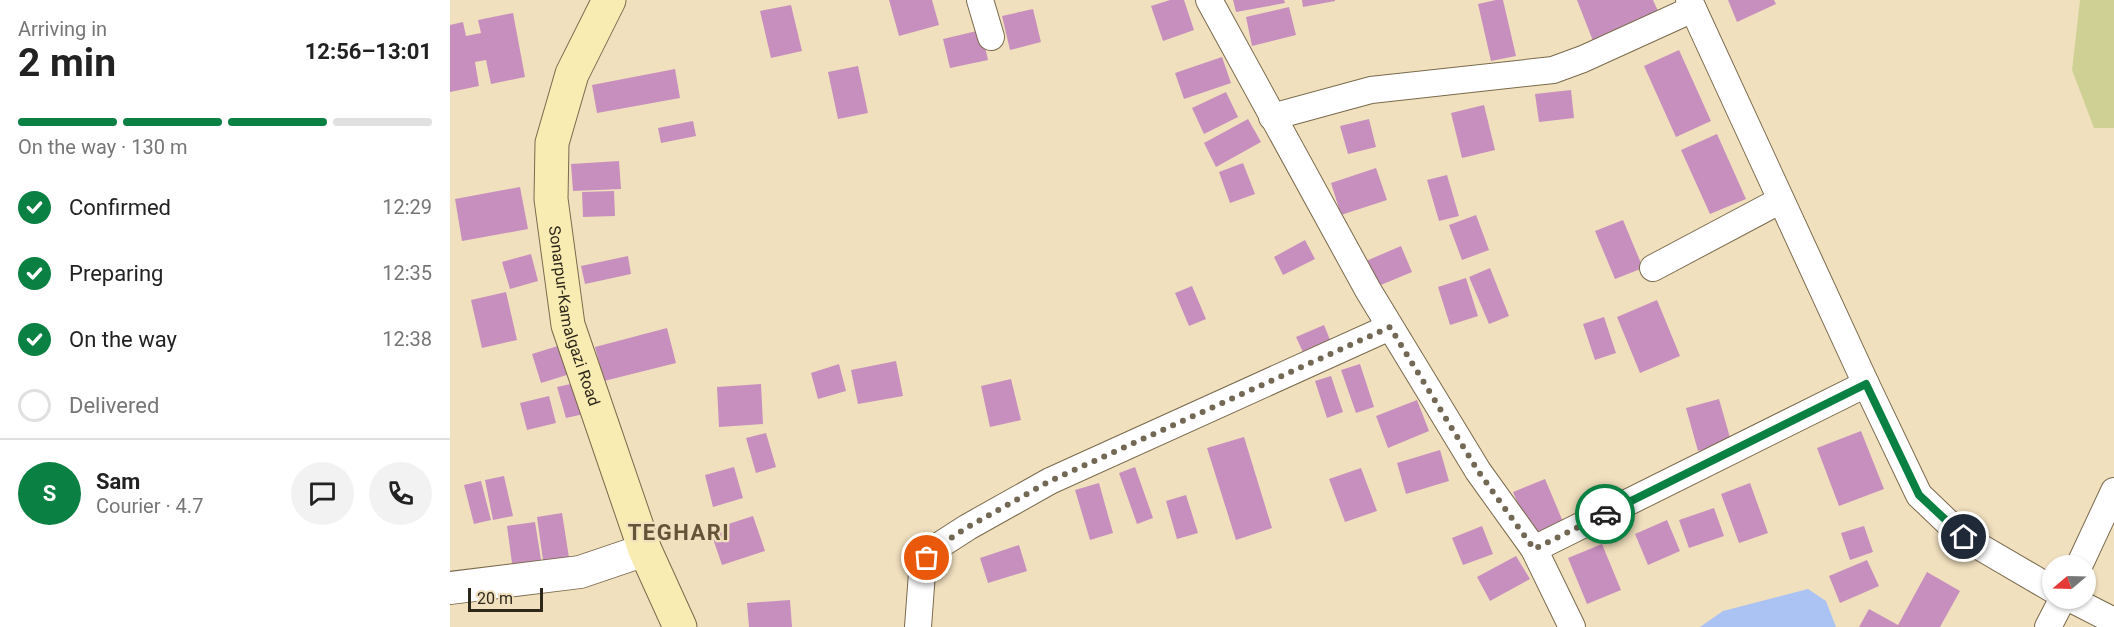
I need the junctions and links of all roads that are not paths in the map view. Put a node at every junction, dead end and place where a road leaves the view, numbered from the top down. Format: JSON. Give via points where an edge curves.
{"nodes":[{"id":1,"x":609,"y":0,"type":"edge"},
{"id":2,"x":980,"y":0,"type":"edge"},
{"id":3,"x":1209,"y":0,"type":"edge"},
{"id":4,"x":1691,"y":5,"type":"edge"},
{"id":5,"x":991,"y":37,"type":"dead end"},
{"id":6,"x":1272,"y":117,"type":"junction"},
{"id":7,"x":1781,"y":200,"type":"junction"},
{"id":8,"x":1653,"y":268,"type":"dead end"},
{"id":9,"x":1390,"y":327,"type":"junction"},
{"id":10,"x":1866,"y":384,"type":"junction"},
{"id":11,"x":2114,"y":491,"type":"edge"},
{"id":12,"x":1534,"y":549,"type":"junction"},
{"id":13,"x":645,"y":550,"type":"junction"},
{"id":14,"x":2084,"y":555,"type":"edge"},
{"id":15,"x":2042,"y":583,"type":"edge"},
{"id":16,"x":450,"y":588,"type":"edge"},
{"id":17,"x":2057,"y":609,"type":"edge"},
{"id":18,"x":2091,"y":609,"type":"edge"},
{"id":19,"x":2114,"y":621,"type":"edge"},
{"id":20,"x":680,"y":627,"type":"edge"},
{"id":21,"x":918,"y":627,"type":"edge"},
{"id":22,"x":1572,"y":627,"type":"edge"},
{"id":23,"x":2048,"y":627,"type":"edge"}],
"edges":[{"from":1,"to":13,"type":"main road","name":"Sonarpur-Kamalgazi Road","via":[[572,74],[552,143],[551,199],[568,325]]},
{"from":2,"to":5,"type":"street"},
{"from":3,"to":6,"type":"street"},
{"from":4,"to":6,"type":"street","via":[[1553,70],[1371,90]]},
{"from":4,"to":7,"type":"street"},
{"from":6,"to":9,"type":"street"},
{"from":7,"to":8,"type":"street"},
{"from":7,"to":10,"type":"street"},
{"from":9,"to":12,"type":"street","via":[[1478,471]]},
{"from":9,"to":21,"type":"street","via":[[1050,481],[968,527],[927,558],[922,573]]},
{"from":10,"to":12,"type":"street"},
{"from":10,"to":15,"type":"street","via":[[1919,495],[1964,537]]},
{"from":11,"to":14,"type":"street"},
{"from":12,"to":22,"type":"street"},
{"from":13,"to":16,"type":"street","via":[[580,572]]},
{"from":13,"to":20,"type":"main road","name":"Sonarpur-Kamalgazi Road"},
{"from":17,"to":23,"type":"street"},
{"from":18,"to":19,"type":"street"}]}
